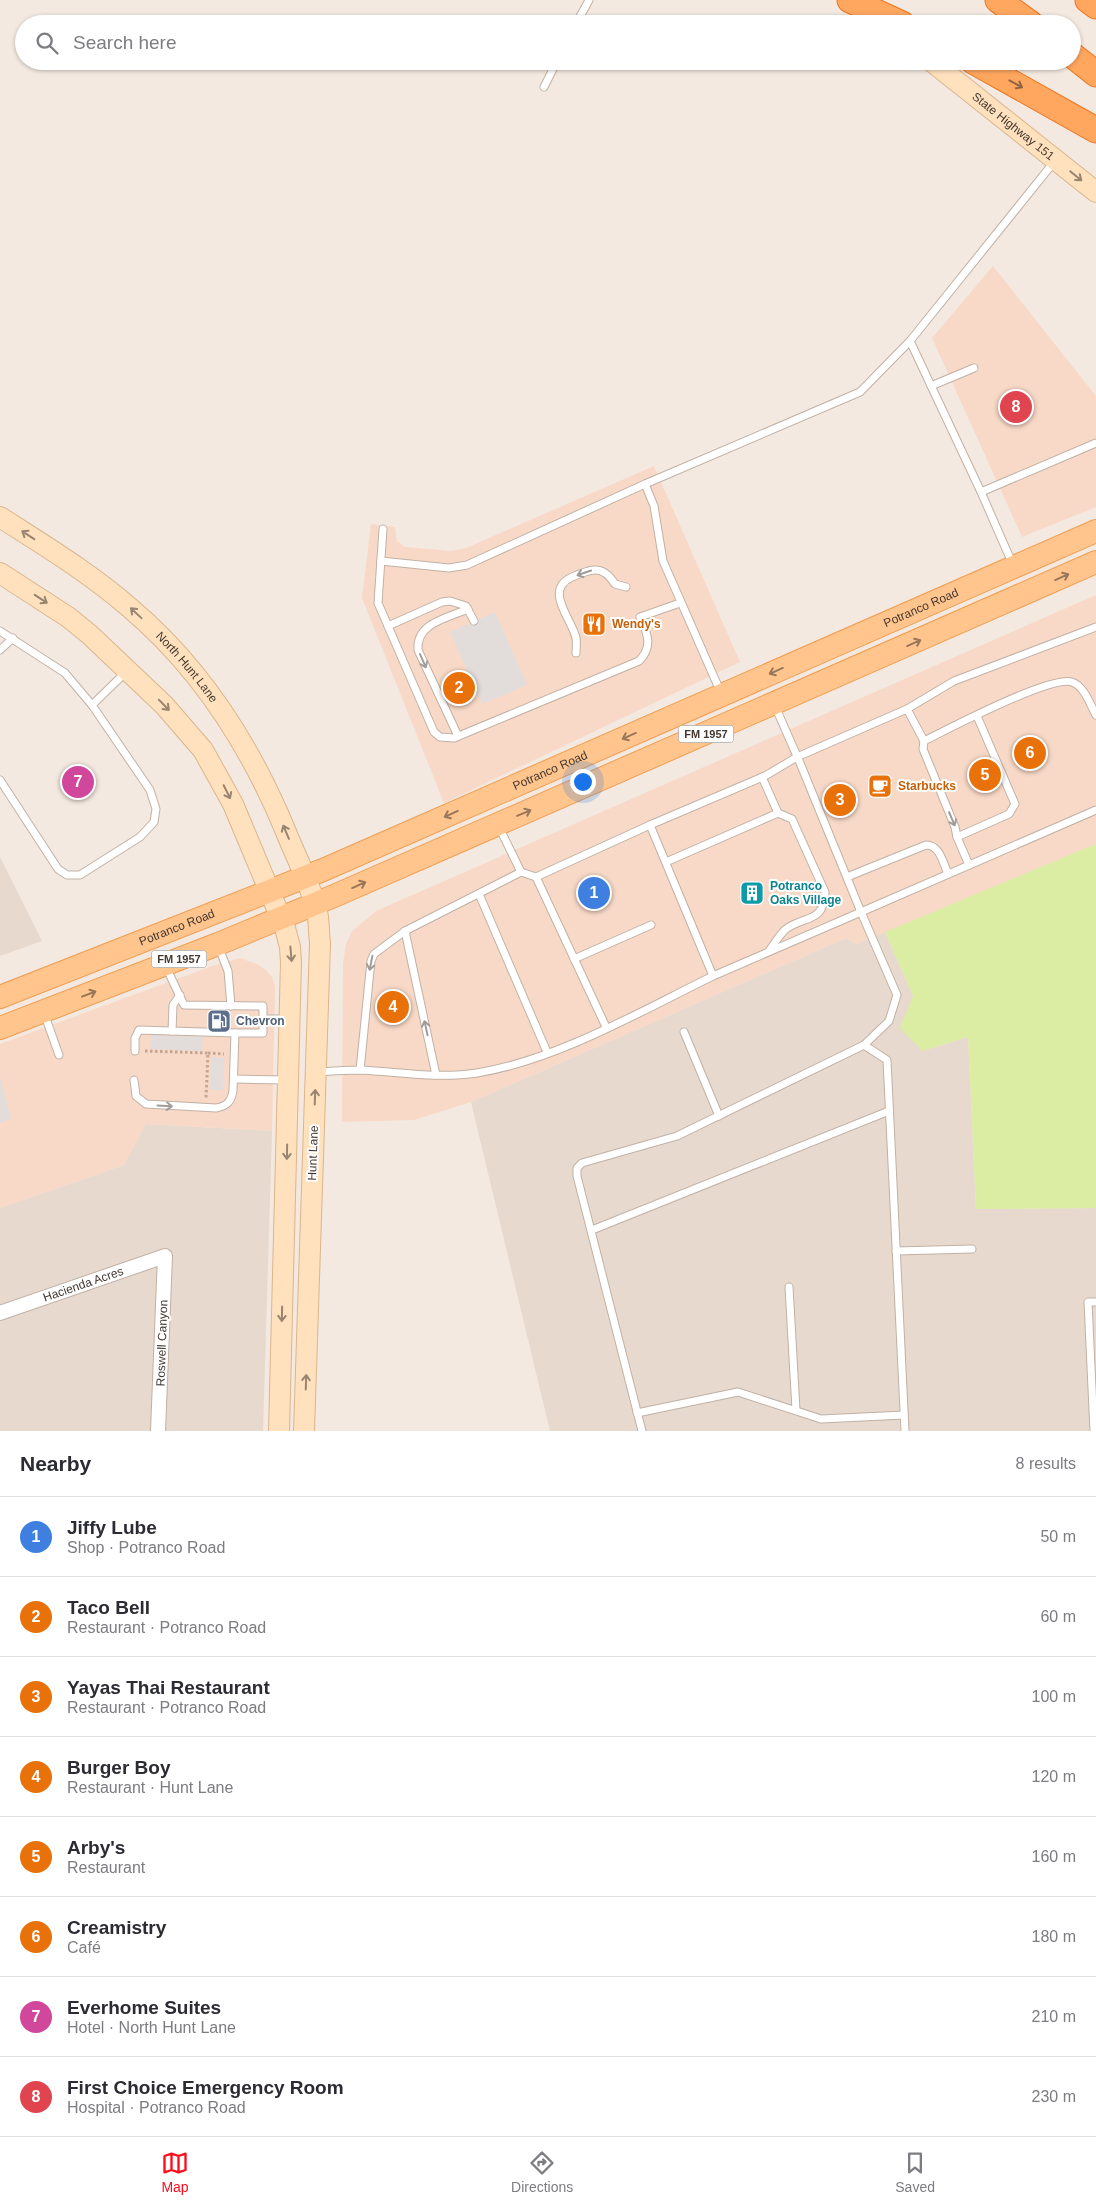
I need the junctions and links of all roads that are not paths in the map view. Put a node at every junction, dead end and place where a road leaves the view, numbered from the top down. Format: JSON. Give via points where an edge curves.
{"nodes":[{"id":1,"x":588,"y":0,"type":"edge"},
{"id":2,"x":844,"y":0,"type":"edge"},
{"id":3,"x":850,"y":0,"type":"edge"},
{"id":4,"x":998,"y":0,"type":"edge"},
{"id":5,"x":1088,"y":0,"type":"edge"},
{"id":6,"x":1096,"y":6,"type":"edge"},
{"id":7,"x":580,"y":15,"type":"edge"},
{"id":8,"x":866,"y":15,"type":"edge"},
{"id":9,"x":882,"y":15,"type":"edge"},
{"id":10,"x":1019,"y":15,"type":"edge"},
{"id":11,"x":1081,"y":62,"type":"edge"},
{"id":12,"x":552,"y":70,"type":"edge"},
{"id":13,"x":942,"y":70,"type":"edge"},
{"id":14,"x":989,"y":70,"type":"edge"},
{"id":15,"x":1096,"y":74,"type":"edge"},
{"id":16,"x":544,"y":86,"type":"dead end"},
{"id":17,"x":1096,"y":130,"type":"edge"},
{"id":18,"x":1056,"y":160,"type":"junction"},
{"id":19,"x":1096,"y":192,"type":"edge"},
{"id":20,"x":910,"y":341,"type":"junction"},
{"id":21,"x":974,"y":368,"type":"dead end"},
{"id":22,"x":931,"y":386,"type":"junction"},
{"id":23,"x":1096,"y":443,"type":"edge"},
{"id":24,"x":645,"y":484,"type":"junction"},
{"id":25,"x":981,"y":492,"type":"junction"},
{"id":26,"x":0,"y":517,"type":"edge"},
{"id":27,"x":383,"y":529,"type":"dead end"},
{"id":28,"x":1096,"y":531,"type":"edge"},
{"id":29,"x":381,"y":560,"type":"junction"},
{"id":30,"x":1096,"y":562,"type":"edge"},
{"id":31,"x":1014,"y":567,"type":"junction"},
{"id":32,"x":0,"y":573,"type":"edge"},
{"id":33,"x":626,"y":587,"type":"dead end"},
{"id":34,"x":680,"y":603,"type":"junction"},
{"id":35,"x":468,"y":609,"type":"junction"},
{"id":36,"x":912,"y":612,"type":"junction"},
{"id":37,"x":474,"y":621,"type":"dead end"},
{"id":38,"x":388,"y":626,"type":"junction"},
{"id":39,"x":1096,"y":627,"type":"edge"},
{"id":40,"x":0,"y":631,"type":"edge"},
{"id":41,"x":13,"y":638,"type":"junction"},
{"id":42,"x":0,"y":650,"type":"edge"},
{"id":43,"x":576,"y":654,"type":"dead end"},
{"id":44,"x":128,"y":670,"type":"junction"},
{"id":45,"x":722,"y":695,"type":"junction"},
{"id":46,"x":774,"y":704,"type":"junction"},
{"id":47,"x":92,"y":705,"type":"junction"},
{"id":48,"x":908,"y":709,"type":"junction"},
{"id":49,"x":1096,"y":715,"type":"edge"},
{"id":50,"x":977,"y":716,"type":"junction"},
{"id":51,"x":458,"y":736,"type":"junction"},
{"id":52,"x":924,"y":741,"type":"junction"},
{"id":53,"x":798,"y":757,"type":"junction"},
{"id":54,"x":762,"y":777,"type":"junction"},
{"id":55,"x":0,"y":780,"type":"edge"},
{"id":56,"x":579,"y":789,"type":"junction"},
{"id":57,"x":1096,"y":810,"type":"edge"},
{"id":58,"x":778,"y":813,"type":"junction"},
{"id":59,"x":498,"y":824,"type":"junction"},
{"id":60,"x":650,"y":825,"type":"junction"},
{"id":61,"x":957,"y":837,"type":"junction"},
{"id":62,"x":666,"y":862,"type":"junction"},
{"id":63,"x":969,"y":865,"type":"junction"},
{"id":64,"x":521,"y":872,"type":"junction"},
{"id":65,"x":948,"y":874,"type":"junction"},
{"id":66,"x":304,"y":877,"type":"junction"},
{"id":67,"x":536,"y":877,"type":"junction"},
{"id":68,"x":847,"y":877,"type":"junction"},
{"id":69,"x":270,"y":892,"type":"junction"},
{"id":70,"x":479,"y":894,"type":"junction"},
{"id":71,"x":314,"y":903,"type":"junction"},
{"id":72,"x":861,"y":912,"type":"junction"},
{"id":73,"x":280,"y":917,"type":"junction"},
{"id":74,"x":650,"y":926,"type":"dead end"},
{"id":75,"x":405,"y":932,"type":"junction"},
{"id":76,"x":218,"y":944,"type":"junction"},
{"id":77,"x":769,"y":952,"type":"junction"},
{"id":78,"x":574,"y":959,"type":"junction"},
{"id":79,"x":164,"y":964,"type":"junction"},
{"id":80,"x":713,"y":976,"type":"junction"},
{"id":81,"x":34,"y":984,"type":"junction"},
{"id":82,"x":180,"y":995,"type":"junction"},
{"id":83,"x":0,"y":997,"type":"edge"},
{"id":84,"x":231,"y":1006,"type":"junction"},
{"id":85,"x":44,"y":1012,"type":"junction"},
{"id":86,"x":263,"y":1020,"type":"junction"},
{"id":87,"x":290,"y":1020,"type":"junction"},
{"id":88,"x":606,"y":1027,"type":"junction"},
{"id":89,"x":0,"y":1028,"type":"edge"},
{"id":90,"x":172,"y":1031,"type":"junction"},
{"id":91,"x":684,"y":1032,"type":"dead end"},
{"id":92,"x":235,"y":1033,"type":"junction"},
{"id":93,"x":864,"y":1045,"type":"junction"},
{"id":94,"x":135,"y":1051,"type":"road end"},
{"id":95,"x":548,"y":1052,"type":"junction"},
{"id":96,"x":59,"y":1056,"type":"dead end"},
{"id":97,"x":360,"y":1070,"type":"junction"},
{"id":98,"x":316,"y":1072,"type":"junction"},
{"id":99,"x":436,"y":1075,"type":"junction"},
{"id":100,"x":234,"y":1079,"type":"junction"},
{"id":101,"x":134,"y":1080,"type":"dead end"},
{"id":102,"x":289,"y":1080,"type":"junction"},
{"id":103,"x":889,"y":1110,"type":"junction"},
{"id":104,"x":718,"y":1116,"type":"junction"},
{"id":105,"x":287,"y":1125,"type":"junction"},
{"id":106,"x":592,"y":1230,"type":"junction"},
{"id":107,"x":310,"y":1246,"type":"junction"},
{"id":108,"x":972,"y":1249,"type":"dead end"},
{"id":109,"x":896,"y":1251,"type":"junction"},
{"id":110,"x":165,"y":1256,"type":"joint"},
{"id":111,"x":789,"y":1287,"type":"dead end"},
{"id":112,"x":1096,"y":1302,"type":"edge"},
{"id":113,"x":0,"y":1313,"type":"edge"},
{"id":114,"x":796,"y":1410,"type":"junction"},
{"id":115,"x":637,"y":1413,"type":"junction"},
{"id":116,"x":904,"y":1415,"type":"junction"},
{"id":117,"x":158,"y":1431,"type":"edge"},
{"id":118,"x":279,"y":1431,"type":"edge"},
{"id":119,"x":304,"y":1431,"type":"edge"},
{"id":120,"x":642,"y":1431,"type":"edge"},
{"id":121,"x":905,"y":1431,"type":"edge"},
{"id":122,"x":1094,"y":1431,"type":"edge"}],
"edges":[{"from":1,"to":7,"type":"lane"},
{"from":2,"to":8,"type":"main road"},
{"from":3,"to":9,"type":"highway"},
{"from":4,"to":10,"type":"highway"},
{"from":5,"to":6,"type":"highway"},
{"from":11,"to":15,"type":"highway"},
{"from":12,"to":16,"type":"lane"},
{"from":13,"to":18,"type":"main road","name":"State Highway 151"},
{"from":14,"to":17,"type":"highway","one_way":true},
{"from":18,"to":19,"type":"main road","name":"State Highway 151","one_way":true},
{"from":18,"to":20,"type":"lane"},
{"from":20,"to":22,"type":"lane"},
{"from":20,"to":24,"type":"lane","via":[[860,392]]},
{"from":21,"to":22,"type":"lane"},
{"from":22,"to":25,"type":"lane"},
{"from":23,"to":25,"type":"lane"},
{"from":24,"to":29,"type":"lane","via":[[467,565],[449,568]]},
{"from":24,"to":34,"type":"lane","via":[[654,506],[663,560]]},
{"from":25,"to":31,"type":"lane"},
{"from":66,"to":26,"type":"main road","name":"North Hunt Lane","one_way":true,"via":[[250,756],[184,661],[113,594]]},
{"from":27,"to":29,"type":"lane"},
{"from":28,"to":31,"type":"main road","name":"Potranco Road","number":"FM 1957"},
{"from":29,"to":38,"type":"lane","via":[[378,603]]},
{"from":46,"to":30,"type":"main road","number":"FM 1957","one_way":true},
{"from":31,"to":36,"type":"main road","name":"Potranco Road","number":"FM 1957"},
{"from":32,"to":44,"type":"main road","one_way":true,"via":[[68,617]]},
{"from":33,"to":43,"type":"lane","one_way":true,"via":[[616,584],[599,570],[586,571],[564,583],[559,594],[560,602],[576,638]]},
{"from":34,"to":45,"type":"lane"},
{"from":34,"to":51,"type":"lane","via":[[640,617],[649,642],[639,661]]},
{"from":35,"to":37,"type":"lane"},
{"from":35,"to":38,"type":"lane","via":[[457,602],[442,602]]},
{"from":35,"to":51,"type":"lane","one_way":true,"via":[[425,628],[418,640],[418,650]]},
{"from":36,"to":45,"type":"main road","name":"Potranco Road","number":"FM 1957","one_way":true},
{"from":36,"to":46,"type":"main road","via":[[904,625],[883,640],[780,687],[774,695]]},
{"from":38,"to":51,"type":"lane","via":[[434,732],[440,737]]},
{"from":39,"to":48,"type":"lane","via":[[954,681]]},
{"from":40,"to":41,"type":"lane"},
{"from":41,"to":42,"type":"lane"},
{"from":41,"to":47,"type":"lane","via":[[65,673]]},
{"from":44,"to":47,"type":"lane"},
{"from":44,"to":69,"type":"main road","one_way":true,"via":[[203,750],[233,804]]},
{"from":45,"to":56,"type":"main road","via":[[722,709],[602,765],[587,777]]},
{"from":45,"to":66,"type":"main road","name":"Potranco Road","number":"FM 1957","one_way":true},
{"from":46,"to":53,"type":"lane"},
{"from":46,"to":56,"type":"main road","number":"FM 1957"},
{"from":47,"to":55,"type":"lane","via":[[150,790],[156,809],[154,822],[140,837],[80,875],[67,875],[58,869]]},
{"from":48,"to":52,"type":"lane"},
{"from":48,"to":53,"type":"lane"},
{"from":49,"to":50,"type":"lane","via":[[1080,687],[1061,681],[1016,697]]},
{"from":50,"to":52,"type":"lane"},
{"from":50,"to":61,"type":"lane","via":[[1015,804],[1009,814]]},
{"from":52,"to":61,"type":"lane","one_way":true,"via":[[923,749]]},
{"from":53,"to":54,"type":"lane"},
{"from":53,"to":68,"type":"lane"},
{"from":54,"to":58,"type":"lane"},
{"from":54,"to":60,"type":"lane"},
{"from":59,"to":56,"type":"main road","number":"FM 1957","one_way":true},
{"from":57,"to":63,"type":"lane"},
{"from":58,"to":62,"type":"lane"},
{"from":58,"to":77,"type":"lane","via":[[792,819],[825,892],[825,906],[816,916],[786,930]]},
{"from":59,"to":64,"type":"lane"},
{"from":71,"to":59,"type":"main road","number":"FM 1957","one_way":true},
{"from":60,"to":62,"type":"lane"},
{"from":60,"to":67,"type":"lane"},
{"from":61,"to":63,"type":"lane"},
{"from":62,"to":80,"type":"lane"},
{"from":63,"to":65,"type":"lane"},
{"from":64,"to":67,"type":"lane"},
{"from":64,"to":70,"type":"lane"},
{"from":65,"to":68,"type":"lane","via":[[936,848],[926,844]]},
{"from":65,"to":72,"type":"lane"},
{"from":66,"to":69,"type":"main road","name":"Potranco Road","number":"FM 1957"},
{"from":66,"to":71,"type":"main road","name":"Hunt Lane"},
{"from":67,"to":78,"type":"lane"},
{"from":68,"to":72,"type":"lane"},
{"from":69,"to":73,"type":"main road"},
{"from":69,"to":81,"type":"main road","name":"Potranco Road","number":"FM 1957"},
{"from":70,"to":75,"type":"lane"},
{"from":70,"to":95,"type":"lane"},
{"from":71,"to":73,"type":"main road","number":"FM 1957"},
{"from":71,"to":98,"type":"main road","name":"Hunt Lane","via":[[320,944]]},
{"from":72,"to":77,"type":"lane"},
{"from":72,"to":93,"type":"lane","via":[[897,995],[889,1021]]},
{"from":73,"to":76,"type":"main road","number":"FM 1957"},
{"from":73,"to":87,"type":"main road","one_way":true,"via":[[291,952]]},
{"from":74,"to":78,"type":"lane"},
{"from":75,"to":97,"type":"lane","one_way":true,"via":[[374,954],[371,961]]},
{"from":99,"to":75,"type":"lane","one_way":true},
{"from":76,"to":79,"type":"main road","number":"FM 1957"},
{"from":76,"to":84,"type":"lane","via":[[228,971]]},
{"from":77,"to":80,"type":"lane"},
{"from":78,"to":88,"type":"lane"},
{"from":79,"to":82,"type":"lane"},
{"from":85,"to":79,"type":"main road","number":"FM 1957","one_way":true},
{"from":80,"to":88,"type":"lane"},
{"from":81,"to":83,"type":"main road","name":"Potranco Road","number":"FM 1957"},
{"from":81,"to":85,"type":"main road"},
{"from":82,"to":84,"type":"lane","via":[[184,1005]]},
{"from":82,"to":90,"type":"lane","via":[[173,1005]]},
{"from":84,"to":86,"type":"lane","via":[[263,1006]]},
{"from":85,"to":89,"type":"main road","number":"FM 1957"},
{"from":85,"to":96,"type":"lane"},
{"from":86,"to":87,"type":"lane"},
{"from":86,"to":92,"type":"lane","via":[[263,1033]]},
{"from":87,"to":102,"type":"main road"},
{"from":88,"to":95,"type":"lane"},
{"from":90,"to":92,"type":"lane"},
{"from":90,"to":94,"type":"lane","via":[[140,1030],[136,1035]]},
{"from":91,"to":104,"type":"lane"},
{"from":92,"to":100,"type":"lane"},
{"from":93,"to":103,"type":"lane","via":[[887,1060]]},
{"from":93,"to":104,"type":"lane"},
{"from":95,"to":99,"type":"lane","via":[[477,1073]]},
{"from":97,"to":98,"type":"lane"},
{"from":97,"to":99,"type":"lane"},
{"from":107,"to":98,"type":"main road","name":"Hunt Lane","one_way":true},
{"from":101,"to":100,"type":"lane","one_way":true,"via":[[136,1096],[146,1104],[216,1108],[229,1103]]},
{"from":100,"to":102,"type":"lane"},
{"from":102,"to":105,"type":"main road"},
{"from":103,"to":106,"type":"lane"},
{"from":103,"to":109,"type":"lane"},
{"from":104,"to":106,"type":"lane","via":[[677,1136],[582,1163],[576,1168]]},
{"from":105,"to":107,"type":"main road","via":[[301,1132],[299,1234]]},
{"from":105,"to":118,"type":"main road","one_way":true},
{"from":106,"to":115,"type":"lane"},
{"from":119,"to":107,"type":"main road","name":"Hunt Lane","one_way":true},
{"from":108,"to":109,"type":"lane"},
{"from":109,"to":116,"type":"lane"},
{"from":110,"to":113,"type":"street","name":"Hacienda Acres"},
{"from":110,"to":117,"type":"street","name":"Roswell Canyon"},
{"from":111,"to":114,"type":"lane"},
{"from":112,"to":122,"type":"lane","via":[[1088,1302]]},
{"from":114,"to":115,"type":"lane","via":[[738,1392]]},
{"from":114,"to":116,"type":"lane","via":[[821,1418]]},
{"from":115,"to":120,"type":"lane"},
{"from":116,"to":121,"type":"lane"}]}
